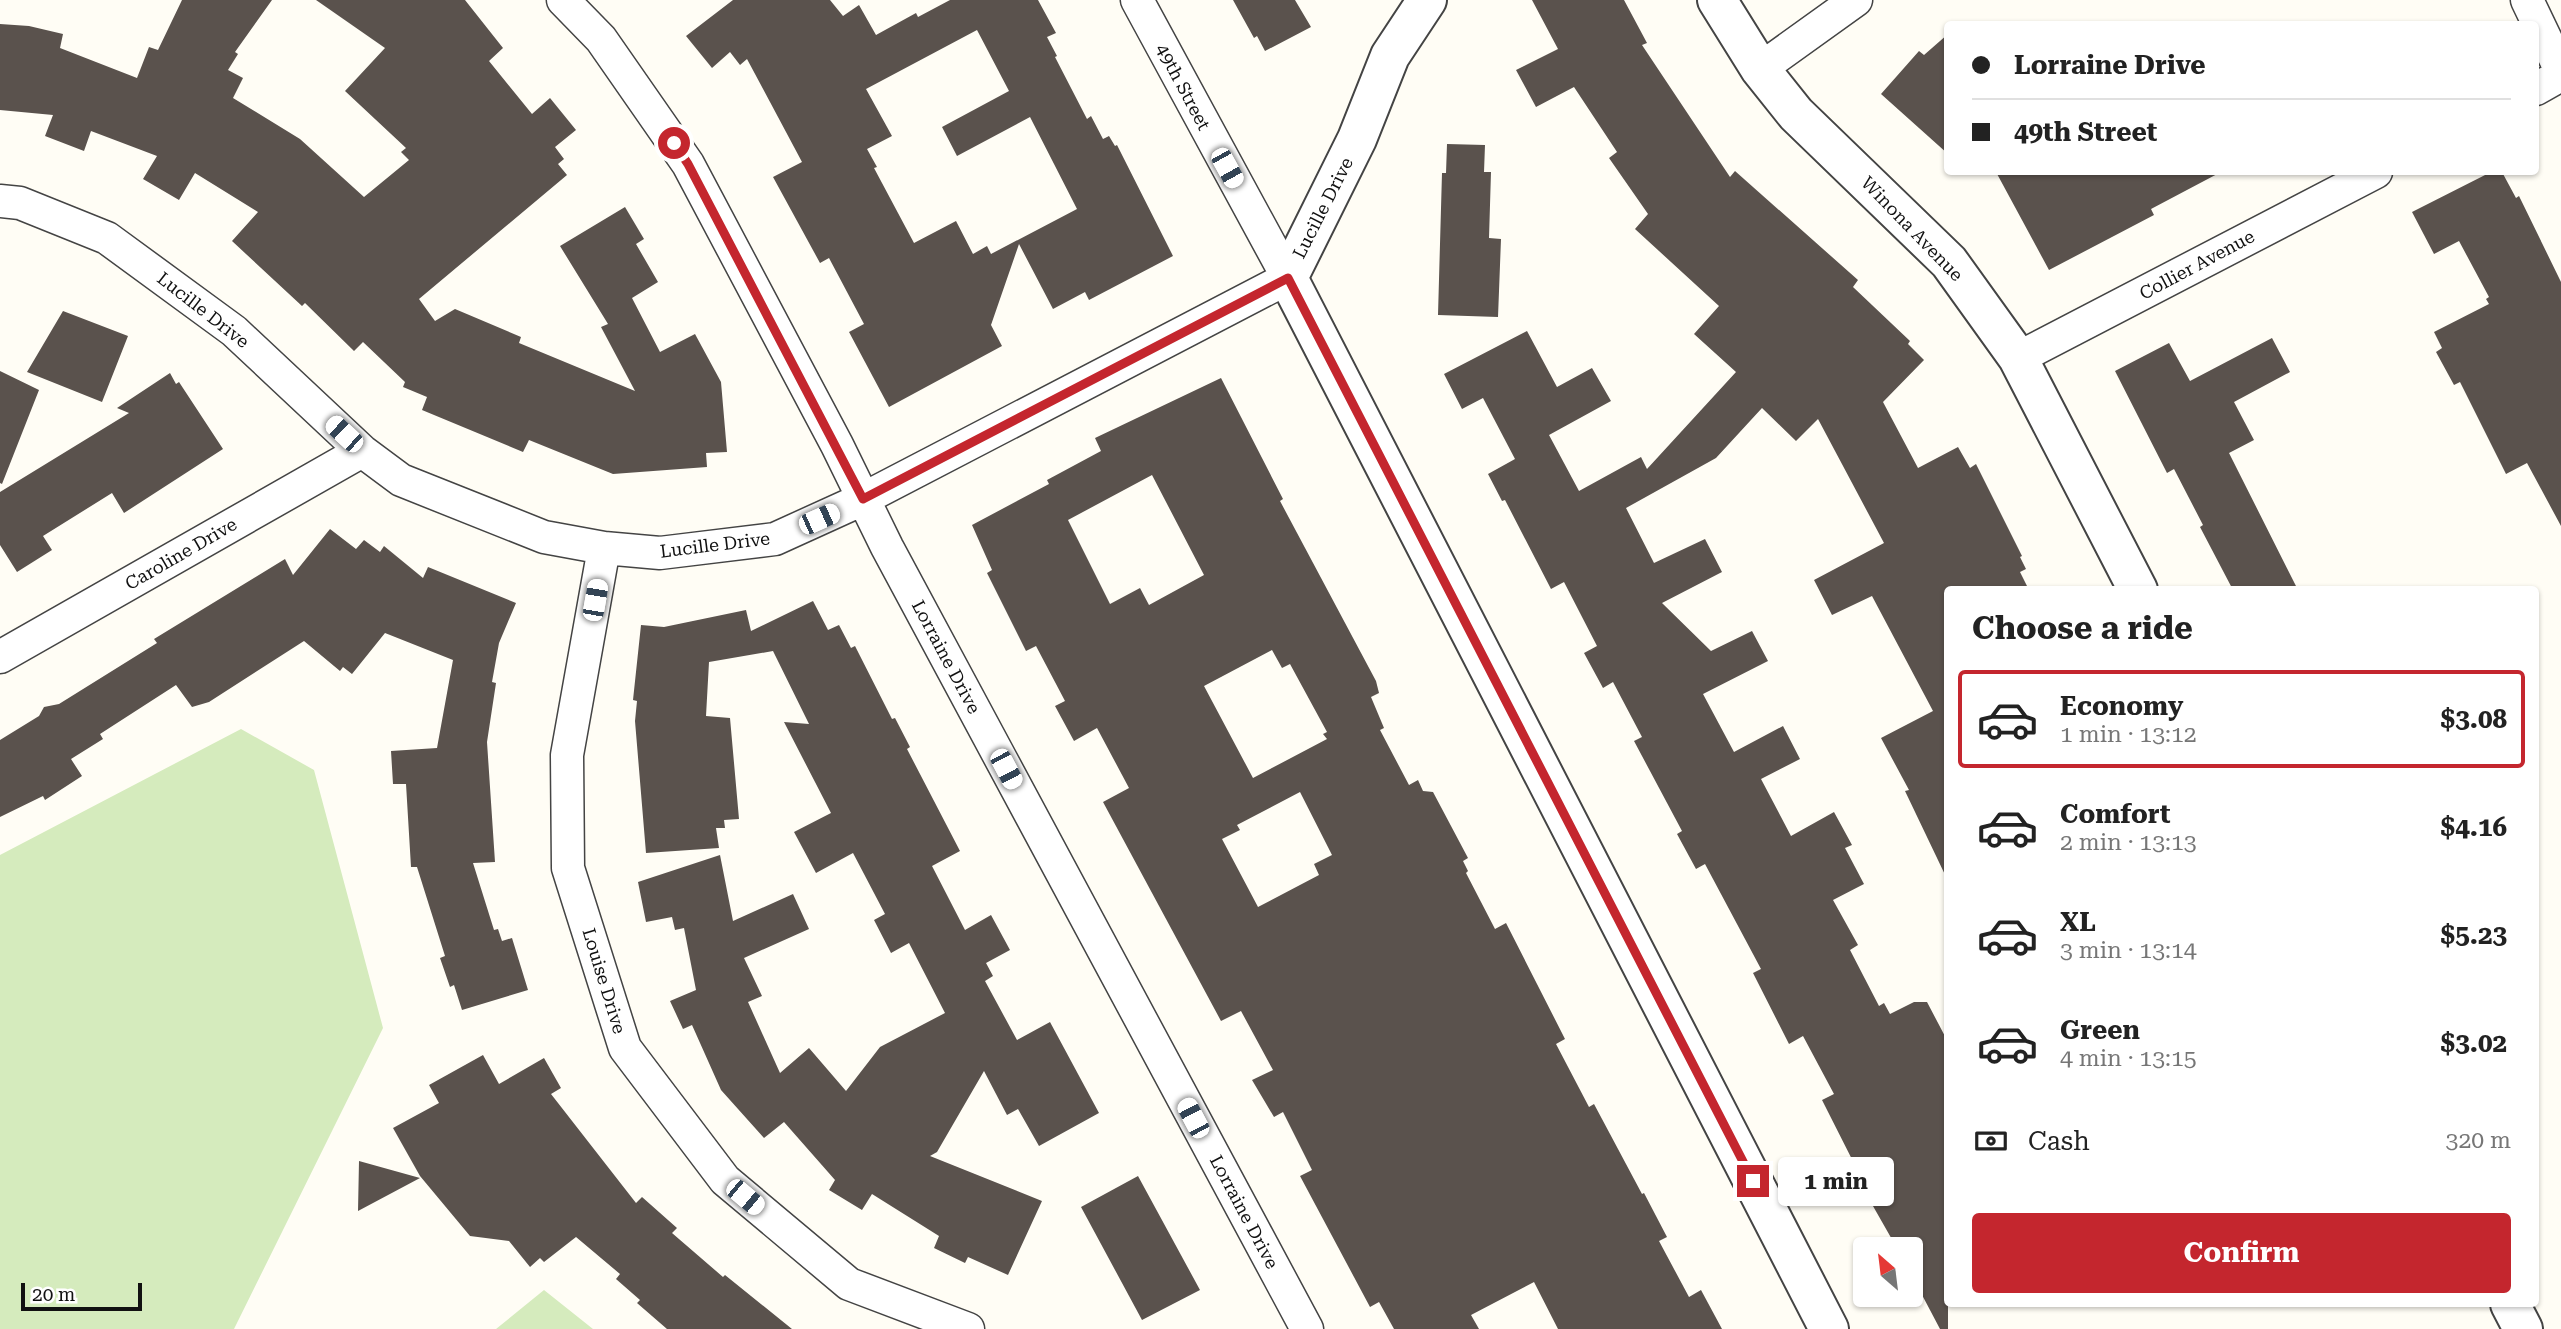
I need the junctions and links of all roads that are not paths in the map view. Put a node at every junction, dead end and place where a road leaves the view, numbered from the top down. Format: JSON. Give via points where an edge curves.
{"nodes":[{"id":1,"x":563,"y":0,"type":"edge"},
{"id":2,"x":1137,"y":0,"type":"edge"},
{"id":3,"x":1427,"y":0,"type":"edge"},
{"id":4,"x":1717,"y":0,"type":"edge"},
{"id":5,"x":1856,"y":0,"type":"edge"},
{"id":6,"x":2527,"y":0,"type":"edge"},
{"id":7,"x":2537,"y":21,"type":"edge"},
{"id":8,"x":2539,"y":26,"type":"edge"},
{"id":9,"x":1760,"y":69,"type":"junction"},
{"id":10,"x":2561,"y":73,"type":"edge"},
{"id":11,"x":2539,"y":87,"type":"edge"},
{"id":12,"x":2370,"y":175,"type":"edge"},
{"id":13,"x":0,"y":201,"type":"edge"},
{"id":14,"x":1288,"y":278,"type":"junction"},
{"id":15,"x":2018,"y":358,"type":"junction"},
{"id":16,"x":362,"y":452,"type":"junction"},
{"id":17,"x":863,"y":499,"type":"junction"},
{"id":18,"x":604,"y":548,"type":"junction"},
{"id":19,"x":2136,"y":586,"type":"edge"},
{"id":20,"x":0,"y":657,"type":"edge"},
{"id":21,"x":2512,"y":1307,"type":"edge"},
{"id":22,"x":968,"y":1329,"type":"edge"},
{"id":23,"x":1307,"y":1329,"type":"edge"},
{"id":24,"x":1829,"y":1329,"type":"edge"},
{"id":25,"x":2523,"y":1329,"type":"edge"}],
"edges":[{"from":1,"to":17,"type":"street","name":"Lorraine Drive","via":[[601,39],[688,164]]},
{"from":2,"to":14,"type":"street","name":"49th Street"},
{"from":3,"to":14,"type":"street","name":"Lucille Drive","via":[[1390,55],[1357,139]]},
{"from":4,"to":9,"type":"street","name":"Winona Avenue"},
{"from":5,"to":9,"type":"street"},
{"from":6,"to":7,"type":"street"},
{"from":8,"to":10,"type":"street"},
{"from":9,"to":15,"type":"street","name":"Winona Avenue","via":[[1796,114],[1949,262]]},
{"from":10,"to":11,"type":"street"},
{"from":12,"to":15,"type":"street","name":"Collier Avenue"},
{"from":13,"to":16,"type":"street","name":"Lucille Drive","via":[[20,203],[107,238],[234,331]]},
{"from":14,"to":17,"type":"street","name":"Lucille Drive"},
{"from":14,"to":24,"type":"street","name":"49th Street"},
{"from":15,"to":19,"type":"street","name":"Winona Avenue"},
{"from":16,"to":18,"type":"street","name":"Lucille Drive","via":[[401,480],[508,523],[544,537]]},
{"from":16,"to":20,"type":"street","name":"Caroline Drive"},
{"from":17,"to":18,"type":"street","name":"Lucille Drive","via":[[775,539],[660,553]]},
{"from":17,"to":23,"type":"street","name":"Lorraine Drive"},
{"from":18,"to":22,"type":"street","name":"Louise Drive","via":[[567,755],[568,868],[625,1048],[725,1180],[849,1284]]},
{"from":21,"to":25,"type":"street"}]}
